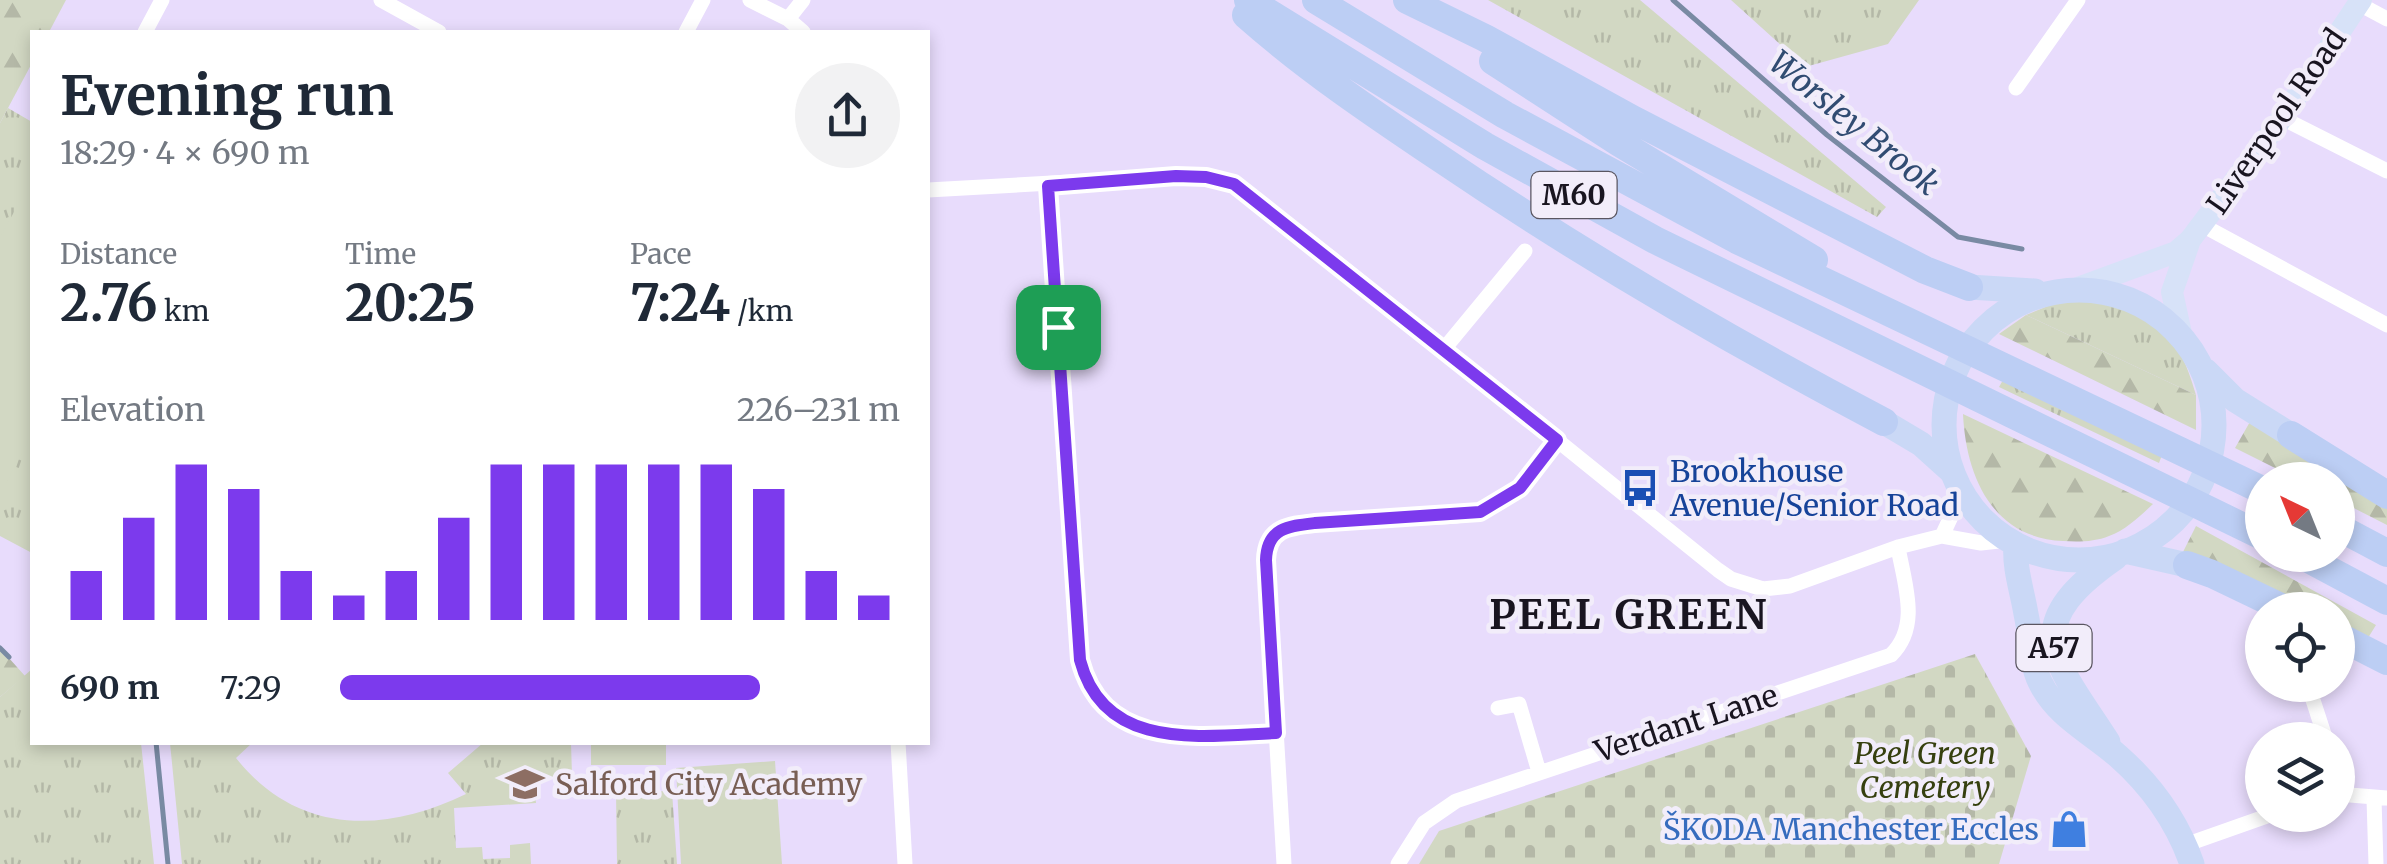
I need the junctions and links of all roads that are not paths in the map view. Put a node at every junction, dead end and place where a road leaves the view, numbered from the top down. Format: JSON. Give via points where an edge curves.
{"nodes":[{"id":1,"x":162,"y":0,"type":"edge"},
{"id":2,"x":382,"y":0,"type":"edge"},
{"id":3,"x":703,"y":0,"type":"edge"},
{"id":4,"x":750,"y":0,"type":"edge"},
{"id":5,"x":803,"y":0,"type":"edge"},
{"id":6,"x":1229,"y":0,"type":"edge"},
{"id":7,"x":1248,"y":0,"type":"edge"},
{"id":8,"x":1316,"y":0,"type":"edge"},
{"id":9,"x":1404,"y":0,"type":"edge"},
{"id":10,"x":2078,"y":0,"type":"edge"},
{"id":11,"x":2360,"y":2,"type":"edge"},
{"id":12,"x":2387,"y":19,"type":"edge"},
{"id":13,"x":788,"y":20,"type":"junction"},
{"id":14,"x":146,"y":30,"type":"edge"},
{"id":15,"x":435,"y":30,"type":"edge"},
{"id":16,"x":687,"y":30,"type":"edge"},
{"id":17,"x":800,"y":30,"type":"edge"},
{"id":18,"x":2016,"y":88,"type":"dead end"},
{"id":19,"x":2282,"y":118,"type":"junction"},
{"id":20,"x":2387,"y":172,"type":"edge"},
{"id":21,"x":1048,"y":186,"type":"junction"},
{"id":22,"x":930,"y":190,"type":"edge"},
{"id":23,"x":2196,"y":233,"type":"junction"},
{"id":24,"x":1525,"y":252,"type":"dead end"},
{"id":25,"x":1969,"y":287,"type":"joint"},
{"id":26,"x":2065,"y":290,"type":"junction"},
{"id":27,"x":2387,"y":325,"type":"edge"},
{"id":28,"x":1930,"y":330,"type":"junction"},
{"id":29,"x":2182,"y":338,"type":"junction"},
{"id":30,"x":1444,"y":349,"type":"junction"},
{"id":31,"x":2200,"y":363,"type":"junction"},
{"id":32,"x":1884,"y":422,"type":"joint"},
{"id":33,"x":2291,"y":435,"type":"joint"},
{"id":34,"x":1557,"y":440,"type":"junction"},
{"id":35,"x":1956,"y":482,"type":"junction"},
{"id":36,"x":2245,"y":482,"type":"edge"},
{"id":37,"x":2387,"y":495,"type":"edge"},
{"id":38,"x":2245,"y":528,"type":"edge"},
{"id":39,"x":1942,"y":536,"type":"junction"},
{"id":40,"x":2355,"y":537,"type":"edge"},
{"id":41,"x":2012,"y":542,"type":"junction"},
{"id":42,"x":1898,"y":547,"type":"junction"},
{"id":43,"x":2123,"y":552,"type":"junction"},
{"id":44,"x":2387,"y":553,"type":"edge"},
{"id":45,"x":2186,"y":565,"type":"joint"},
{"id":46,"x":2333,"y":572,"type":"edge"},
{"id":47,"x":2252,"y":592,"type":"edge"},
{"id":48,"x":2387,"y":601,"type":"edge"},
{"id":49,"x":2355,"y":645,"type":"edge"},
{"id":50,"x":2387,"y":661,"type":"edge"},
{"id":51,"x":1498,"y":708,"type":"dead end"},
{"id":52,"x":1276,"y":733,"type":"junction"},
{"id":53,"x":898,"y":745,"type":"edge"},
{"id":54,"x":2116,"y":754,"type":"junction"},
{"id":55,"x":1538,"y":772,"type":"junction"},
{"id":56,"x":2355,"y":793,"type":"edge"},
{"id":57,"x":2381,"y":799,"type":"edge"},
{"id":58,"x":2245,"y":827,"type":"edge"},
{"id":59,"x":2189,"y":854,"type":"edge"},
{"id":60,"x":905,"y":864,"type":"edge"},
{"id":61,"x":1284,"y":864,"type":"edge"},
{"id":62,"x":1398,"y":864,"type":"edge"},
{"id":63,"x":2376,"y":864,"type":"edge"}],
"edges":[{"from":1,"to":14,"type":"street"},
{"from":2,"to":15,"type":"street"},
{"from":3,"to":16,"type":"street"},
{"from":4,"to":13,"type":"street"},
{"from":5,"to":13,"type":"street"},
{"from":6,"to":32,"type":"highway","via":[[1366,108],[1558,237]]},
{"from":7,"to":38,"type":"highway","number":"M60","via":[[1655,240]]},
{"from":8,"to":28,"type":"highway","number":"M60","via":[[1652,196]]},
{"from":9,"to":25,"type":"highway"},
{"from":9,"to":28,"type":"highway","via":[[1618,142]]},
{"from":10,"to":18,"type":"street"},
{"from":11,"to":12,"type":"street"},
{"from":11,"to":19,"type":"main road","name":"Liverpool Road","number":"A57"},
{"from":13,"to":17,"type":"street"},
{"from":19,"to":20,"type":"street"},
{"from":19,"to":23,"type":"main road","name":"Liverpool Road","number":"A57"},
{"from":21,"to":22,"type":"street"},
{"from":21,"to":30,"type":"street","via":[[1176,176],[1234,184]]},
{"from":21,"to":52,"type":"street","via":[[1085,678],[1104,708],[1138,727],[1194,736]]},
{"from":23,"to":26,"type":"main road","name":"Liverpool Road","number":"A57","via":[[2176,252]]},
{"from":23,"to":27,"type":"street"},
{"from":23,"to":29,"type":"main road","name":"Liverpool Road","number":"A57","via":[[2172,292]]},
{"from":24,"to":30,"type":"street"},
{"from":25,"to":26,"type":"highway"},
{"from":26,"to":29,"type":"highway","number":"A57","via":[[2136,302]]},
{"from":26,"to":35,"type":"highway","number":"A57","via":[[2023,301],[1994,319],[1962,356],[1945,404],[1944,438]]},
{"from":28,"to":36,"type":"highway","number":"M60"},
{"from":29,"to":31,"type":"highway","number":"A57"},
{"from":30,"to":34,"type":"street"},
{"from":31,"to":33,"type":"highway","via":[[2235,400]]},
{"from":31,"to":43,"type":"highway","number":"A57","via":[[2214,413],[2202,480],[2172,522]]},
{"from":32,"to":35,"type":"highway","via":[[1921,444]]},
{"from":33,"to":37,"type":"highway"},
{"from":34,"to":42,"type":"street","via":[[1718,570],[1748,586],[1790,586]]},
{"from":34,"to":52,"type":"street","via":[[1520,488],[1480,512],[1274,532],[1266,560]]},
{"from":35,"to":39,"type":"street"},
{"from":35,"to":41,"type":"highway","number":"A57","via":[[1982,519]]},
{"from":39,"to":41,"type":"street"},
{"from":39,"to":42,"type":"street"},
{"from":40,"to":44,"type":"highway"},
{"from":41,"to":43,"type":"highway","number":"A57","via":[[2060,559]]},
{"from":41,"to":54,"type":"highway","number":"A57","via":[[2038,678],[2074,726]]},
{"from":42,"to":55,"type":"street","name":"Verdant Lane","via":[[1909,625],[1892,654]]},
{"from":43,"to":45,"type":"highway"},
{"from":43,"to":54,"type":"highway","number":"A57","via":[[2074,590],[2059,611],[2054,639],[2067,682]]},
{"from":45,"to":47,"type":"highway"},
{"from":46,"to":48,"type":"highway"},
{"from":49,"to":50,"type":"highway"},
{"from":51,"to":55,"type":"street","via":[[1519,704]]},
{"from":52,"to":61,"type":"street"},
{"from":53,"to":60,"type":"street"},
{"from":54,"to":59,"type":"highway","number":"A57","via":[[2161,802]]},
{"from":55,"to":62,"type":"street","name":"Verdant Lane","via":[[1439,809]]},
{"from":56,"to":57,"type":"street"},
{"from":57,"to":63,"type":"street"},
{"from":58,"to":59,"type":"street"}]}
